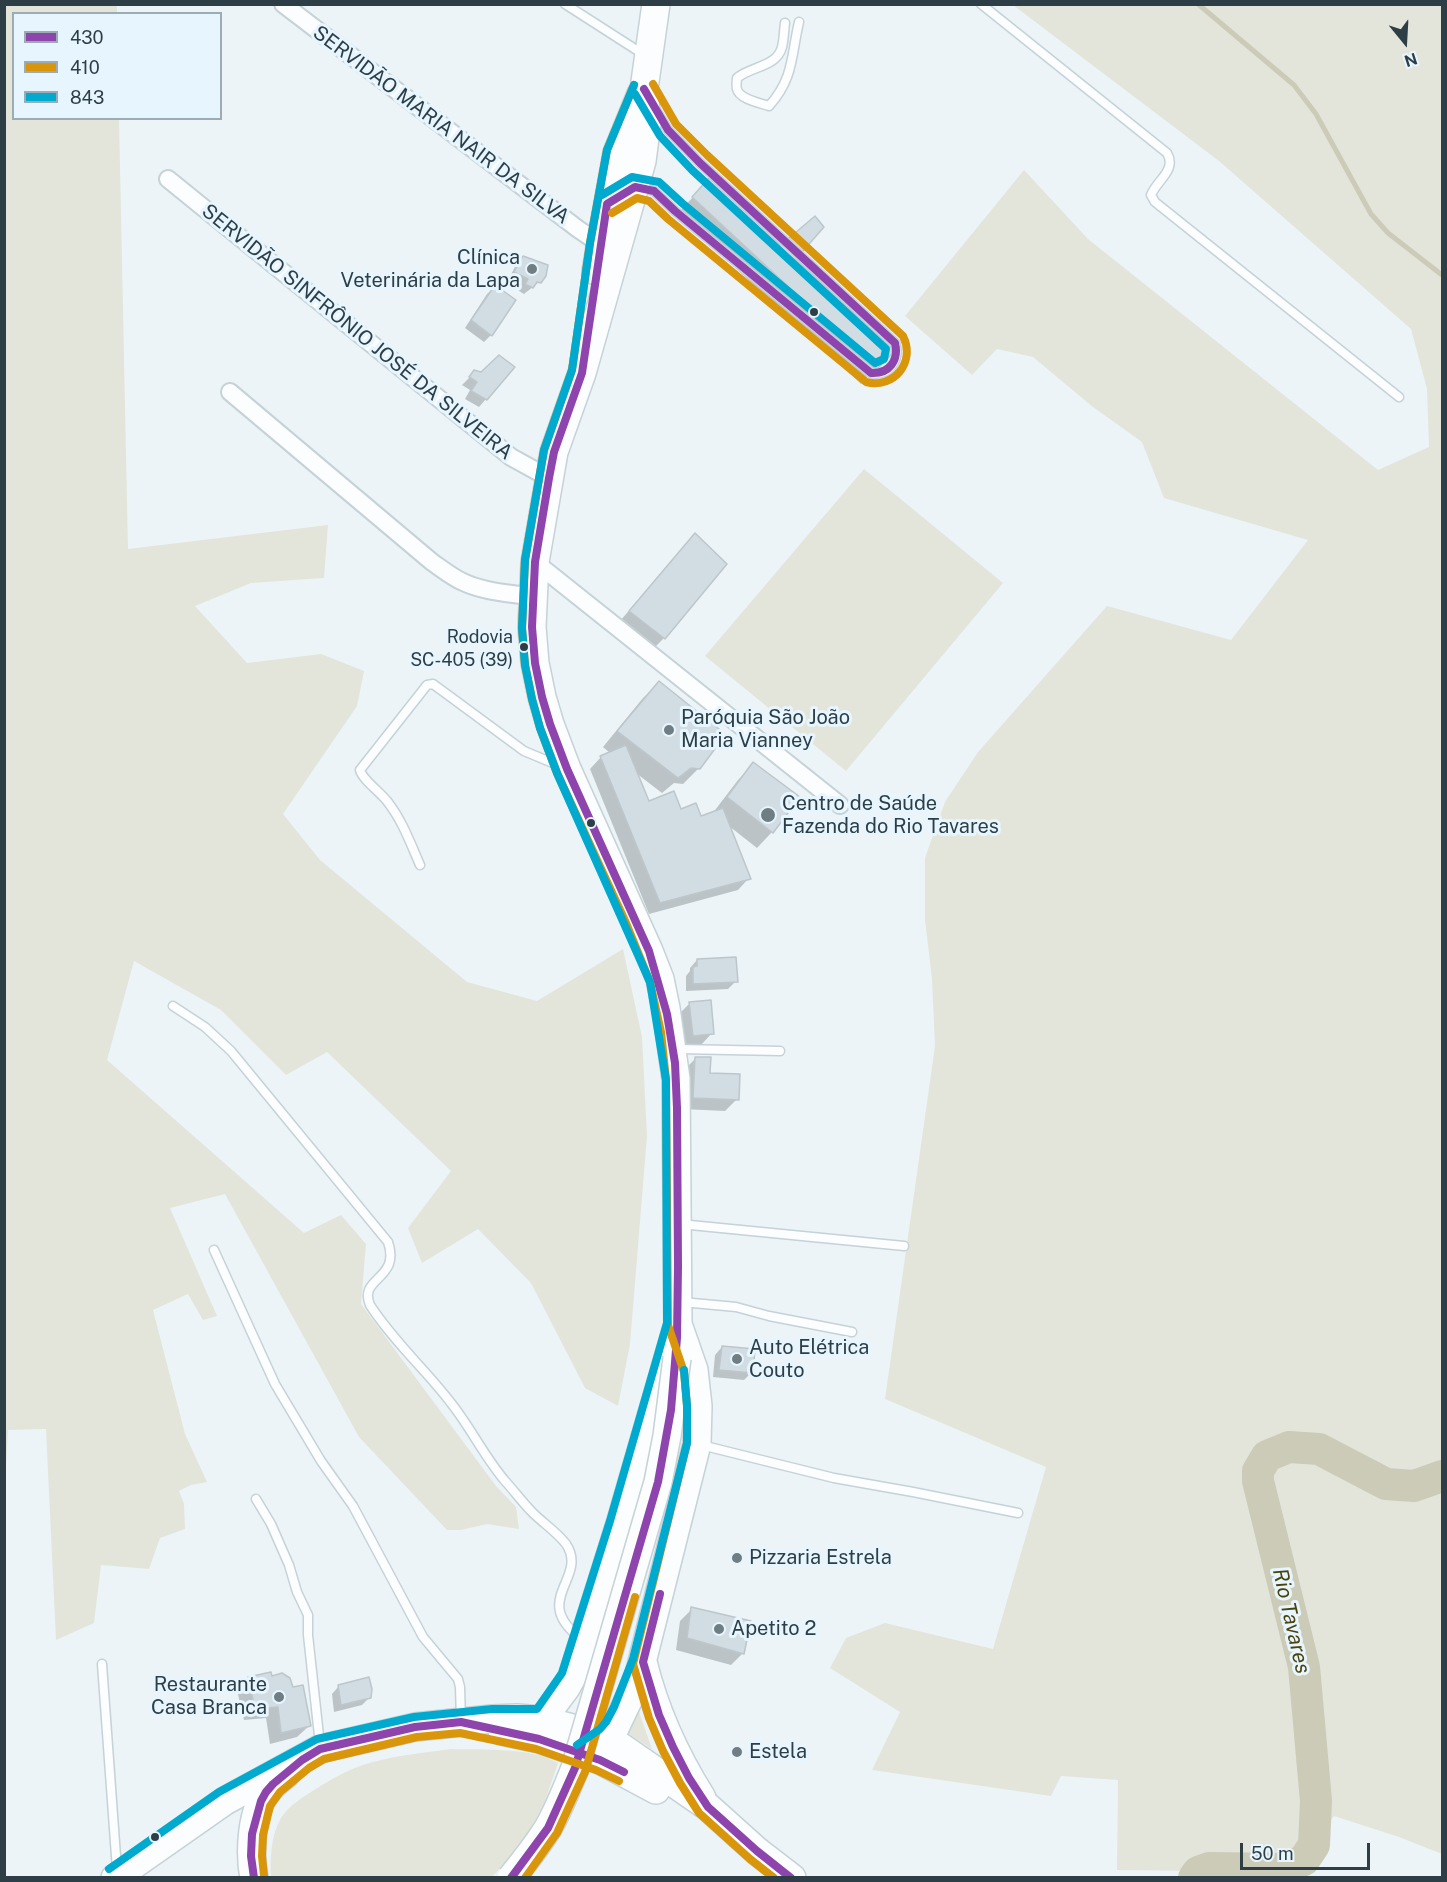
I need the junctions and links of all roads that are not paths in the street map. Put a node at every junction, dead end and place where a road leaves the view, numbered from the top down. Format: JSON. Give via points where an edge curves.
{"nodes":[{"id":1,"x":283,"y":4,"type":"edge"},
{"id":2,"x":565,"y":4,"type":"edge"},
{"id":3,"x":981,"y":4,"type":"edge"},
{"id":4,"x":658,"y":6,"type":"edge"},
{"id":5,"x":799,"y":22,"type":"dead end"},
{"id":6,"x":785,"y":23,"type":"dead end"},
{"id":7,"x":648,"y":58,"type":"junction"},
{"id":8,"x":644,"y":89,"type":"junction"},
{"id":9,"x":168,"y":179,"type":"dead end"},
{"id":10,"x":635,"y":187,"type":"junction"},
{"id":11,"x":607,"y":204,"type":"junction"},
{"id":12,"x":600,"y":244,"type":"junction"},
{"id":13,"x":582,"y":374,"type":"junction"},
{"id":14,"x":230,"y":392,"type":"dead end"},
{"id":15,"x":1399,"y":397,"type":"dead end"},
{"id":16,"x":549,"y":478,"type":"junction"},
{"id":17,"x":535,"y":562,"type":"junction"},
{"id":18,"x":532,"y":597,"type":"junction"},
{"id":19,"x":567,"y":769,"type":"junction"},
{"id":20,"x":840,"y":805,"type":"dead end"},
{"id":21,"x":420,"y":865,"type":"dead end"},
{"id":22,"x":172,"y":1006,"type":"dead end"},
{"id":23,"x":673,"y":1049,"type":"junction"},
{"id":24,"x":780,"y":1051,"type":"dead end"},
{"id":25,"x":678,"y":1224,"type":"junction"},
{"id":26,"x":904,"y":1246,"type":"dead end"},
{"id":27,"x":214,"y":1250,"type":"dead end"},
{"id":28,"x":678,"y":1313,"type":"junction"},
{"id":29,"x":852,"y":1332,"type":"dead end"},
{"id":30,"x":697,"y":1444,"type":"junction"},
{"id":31,"x":256,"y":1499,"type":"dead end"},
{"id":32,"x":1018,"y":1513,"type":"dead end"},
{"id":33,"x":583,"y":1640,"type":"junction"},
{"id":34,"x":643,"y":1662,"type":"junction"},
{"id":35,"x":102,"y":1664,"type":"dead end"},
{"id":36,"x":542,"y":1720,"type":"junction"},
{"id":37,"x":461,"y":1722,"type":"junction"},
{"id":38,"x":608,"y":1737,"type":"junction"},
{"id":39,"x":313,"y":1752,"type":"junction"},
{"id":40,"x":583,"y":1754,"type":"junction"},
{"id":41,"x":708,"y":1807,"type":"junction"},
{"id":42,"x":757,"y":1851,"type":"junction"},
{"id":43,"x":116,"y":1877,"type":"edge"},
{"id":44,"x":254,"y":1878,"type":"edge"},
{"id":45,"x":511,"y":1878,"type":"edge"},
{"id":46,"x":792,"y":1878,"type":"edge"}],
"edges":[{"from":1,"to":12,"type":"street","name":"SERVIDÃO MARIA NAIR DA SILVA"},
{"from":2,"to":7,"type":"lane"},
{"from":3,"to":15,"type":"lane","via":[[1167,153],[1170,168],[1154,188],[1151,195],[1155,202]]},
{"from":4,"to":7,"type":"main road"},
{"from":5,"to":6,"type":"lane","via":[[788,78],[770,106],[739,93],[737,78],[745,71],[773,62],[782,49]]},
{"from":7,"to":8,"type":"main road"},
{"from":8,"to":10,"type":"main road","via":[[647,123]]},
{"from":8,"to":10,"type":"lane","via":[[668,130],[692,155],[895,343],[898,355],[891,368],[877,375],[871,373],[654,191]]},
{"from":8,"to":11,"type":"main road","via":[[617,153]]},
{"from":9,"to":16,"type":"street","name":"SERVIDÃO SINFRÔNIO JOSÉ DA SILVEIRA","via":[[511,457]]},
{"from":10,"to":11,"type":"lane"},
{"from":10,"to":13,"type":"main road"},
{"from":11,"to":12,"type":"main road"},
{"from":12,"to":13,"type":"main road"},
{"from":13,"to":16,"type":"main road","via":[[554,452]]},
{"from":14,"to":18,"type":"street","via":[[450,575],[485,589]]},
{"from":16,"to":17,"type":"main road"},
{"from":17,"to":18,"type":"main road"},
{"from":17,"to":20,"type":"street"},
{"from":18,"to":19,"type":"main road","via":[[535,663],[542,697]]},
{"from":19,"to":21,"type":"lane","via":[[524,751],[433,684],[427,685],[360,770],[361,776],[399,816]]},
{"from":19,"to":23,"type":"main road","via":[[660,979]]},
{"from":22,"to":33,"type":"lane","via":[[205,1027],[231,1051],[388,1242],[391,1260],[366,1297],[451,1403],[502,1478],[568,1547],[570,1568],[559,1599],[559,1612]]},
{"from":23,"to":24,"type":"lane"},
{"from":23,"to":25,"type":"main road"},
{"from":25,"to":26,"type":"lane"},
{"from":25,"to":28,"type":"main road"},
{"from":27,"to":37,"type":"lane","via":[[275,1384],[353,1506],[423,1637],[458,1679]]},
{"from":28,"to":29,"type":"lane","via":[[736,1307]]},
{"from":28,"to":30,"type":"main road","via":[[694,1370]]},
{"from":28,"to":33,"type":"main road","via":[[620,1524]]},
{"from":28,"to":45,"type":"main road","bridge":true,"via":[[677,1358],[658,1482],[575,1768],[548,1828]]},
{"from":30,"to":32,"type":"lane","via":[[834,1478]]},
{"from":30,"to":34,"type":"main road"},
{"from":31,"to":39,"type":"lane","via":[[272,1524],[308,1615],[319,1729]]},
{"from":33,"to":36,"type":"main road","via":[[572,1677]]},
{"from":34,"to":38,"type":"main road","via":[[624,1711]]},
{"from":34,"to":41,"type":"main road","via":[[673,1747]]},
{"from":35,"to":43,"type":"lane"},
{"from":36,"to":37,"type":"main road"},
{"from":36,"to":38,"type":"main road"},
{"from":37,"to":39,"type":"main road","via":[[416,1726]]},
{"from":37,"to":40,"type":"main road","via":[[539,1739]]},
{"from":38,"to":40,"type":"main road"},
{"from":38,"to":41,"type":"main road"},
{"from":39,"to":43,"type":"main road","via":[[225,1801]]},
{"from":39,"to":44,"type":"main road","via":[[267,1791],[251,1846]]},
{"from":40,"to":42,"type":"main road","via":[[662,1794]]},
{"from":41,"to":42,"type":"main road"},
{"from":42,"to":46,"type":"main road"}]}
